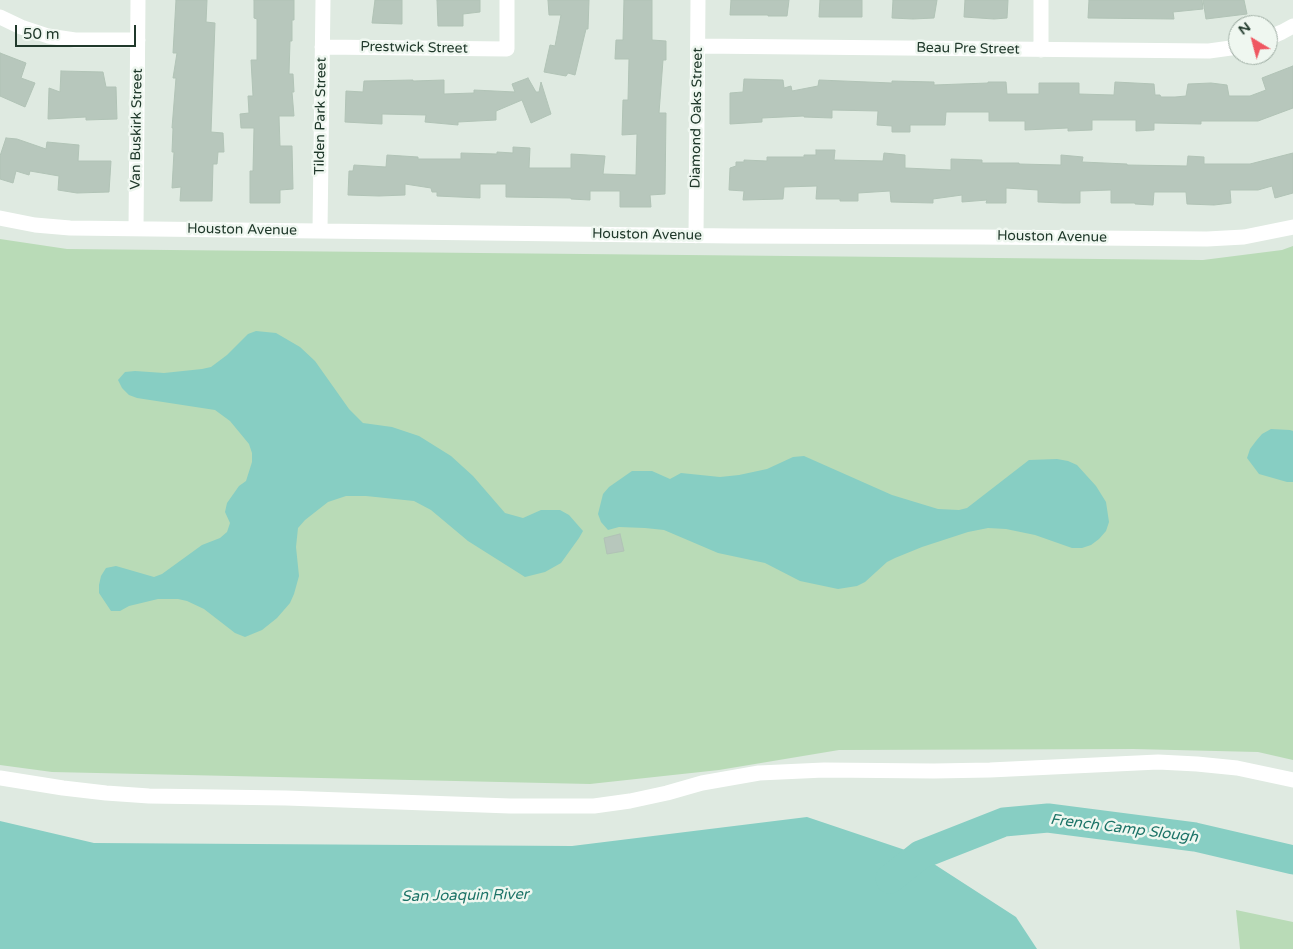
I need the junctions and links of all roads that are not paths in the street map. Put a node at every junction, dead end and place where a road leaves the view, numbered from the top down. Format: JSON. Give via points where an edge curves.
{"nodes":[{"id":1,"x":138,"y":0,"type":"edge"},
{"id":2,"x":323,"y":0,"type":"edge"},
{"id":3,"x":507,"y":0,"type":"edge"},
{"id":4,"x":698,"y":0,"type":"edge"},
{"id":5,"x":1042,"y":0,"type":"edge"},
{"id":6,"x":0,"y":17,"type":"edge"},
{"id":7,"x":1293,"y":26,"type":"edge"},
{"id":8,"x":1278,"y":34,"type":"edge"},
{"id":9,"x":138,"y":40,"type":"junction"},
{"id":10,"x":698,"y":46,"type":"junction"},
{"id":11,"x":322,"y":47,"type":"junction"},
{"id":12,"x":1228,"y":48,"type":"edge"},
{"id":13,"x":1041,"y":50,"type":"junction"},
{"id":14,"x":0,"y":218,"type":"edge"},
{"id":15,"x":1293,"y":228,"type":"edge"},
{"id":16,"x":136,"y":229,"type":"junction"},
{"id":17,"x":320,"y":231,"type":"junction"},
{"id":18,"x":696,"y":236,"type":"junction"},
{"id":19,"x":0,"y":778,"type":"edge"},
{"id":20,"x":1293,"y":780,"type":"edge"}],
"edges":[{"from":1,"to":9,"type":"street","name":"Van Buskirk Street"},
{"from":2,"to":11,"type":"street","name":"Tilden Park Street"},
{"from":3,"to":11,"type":"street","name":"Prestwick Street","via":[[507,49]]},
{"from":4,"to":10,"type":"street","name":"Diamond Oaks Street"},
{"from":5,"to":13,"type":"street"},
{"from":6,"to":9,"type":"street","via":[[48,36],[75,40]]},
{"from":7,"to":8,"type":"street"},
{"from":9,"to":16,"type":"street","name":"Van Buskirk Street"},
{"from":10,"to":13,"type":"street","name":"Beau Pre Street"},
{"from":10,"to":18,"type":"street","name":"Diamond Oaks Street"},
{"from":11,"to":17,"type":"street","name":"Tilden Park Street"},
{"from":12,"to":13,"type":"street","name":"Beau Pre Street"},
{"from":14,"to":16,"type":"street","name":"Houston Avenue","via":[[70,228]]},
{"from":15,"to":18,"type":"street","name":"Houston Avenue","via":[[1244,237],[1207,239]]},
{"from":16,"to":17,"type":"street","name":"Houston Avenue"},
{"from":17,"to":18,"type":"street","name":"Houston Avenue"},
{"from":19,"to":20,"type":"street","via":[[149,796],[510,806],[594,806],[758,773],[824,770],[990,770],[1158,762],[1237,768]]}]}
